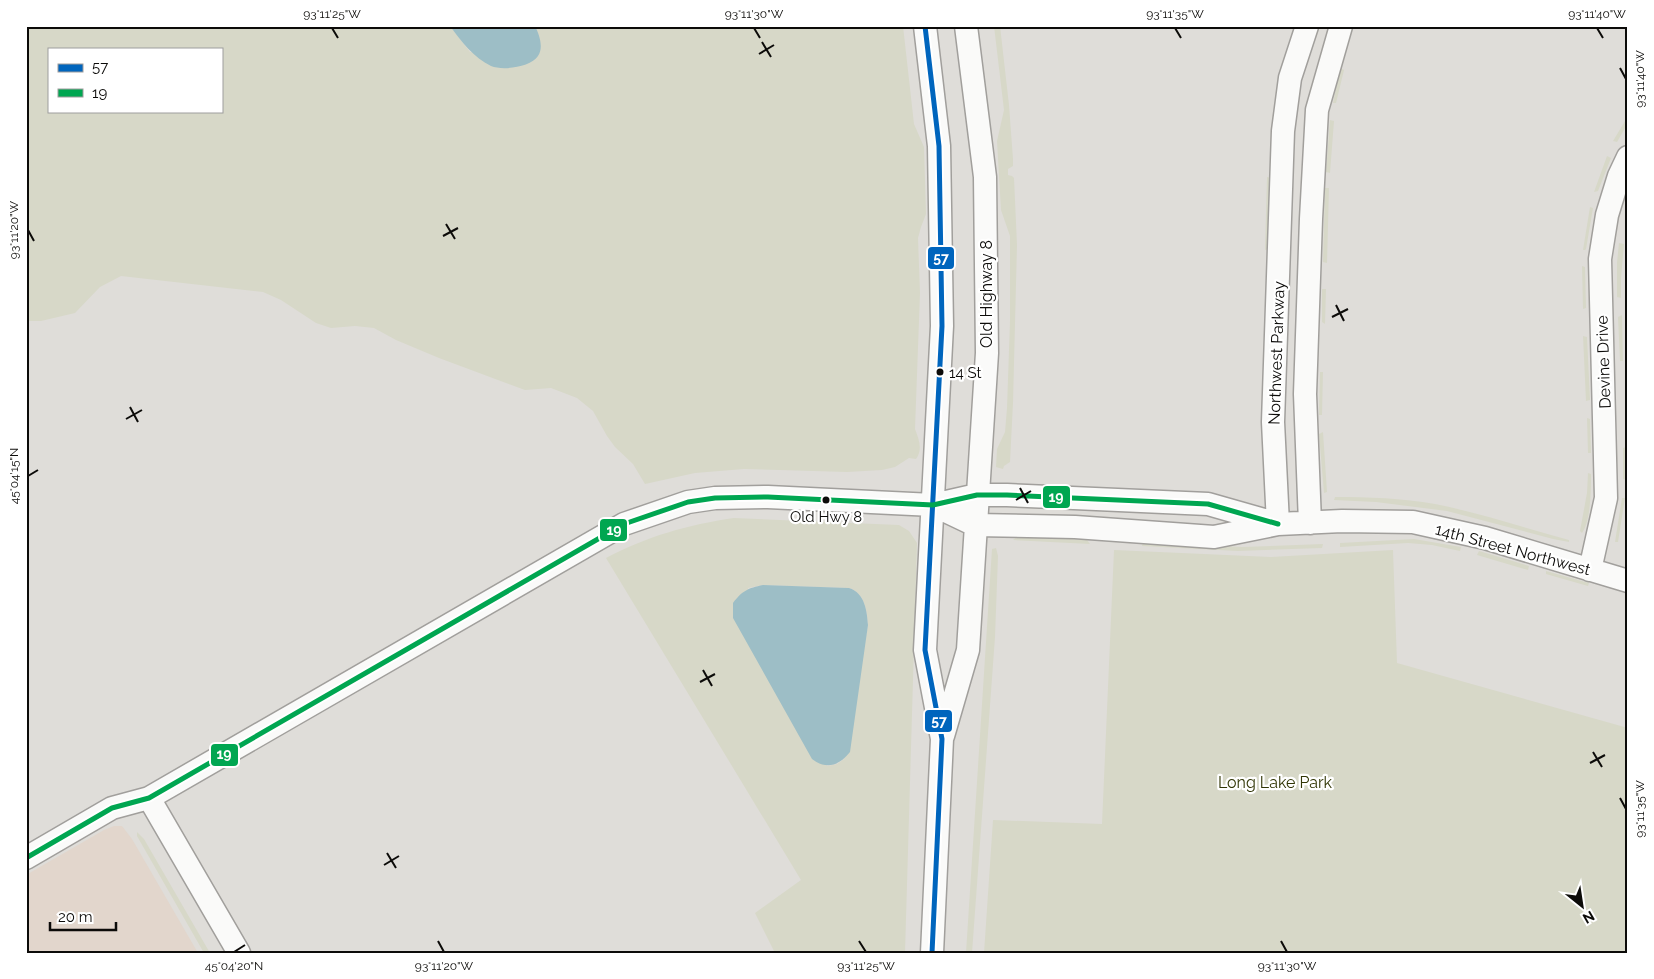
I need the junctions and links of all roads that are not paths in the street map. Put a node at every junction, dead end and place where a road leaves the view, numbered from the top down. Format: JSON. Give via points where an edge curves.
{"nodes":[{"id":1,"x":925,"y":26,"type":"edge"},
{"id":2,"x":966,"y":26,"type":"edge"},
{"id":3,"x":1307,"y":26,"type":"edge"},
{"id":4,"x":1341,"y":26,"type":"edge"},
{"id":5,"x":1628,"y":157,"type":"edge"},
{"id":6,"x":1281,"y":181,"type":"junction"},
{"id":7,"x":1313,"y":184,"type":"junction"},
{"id":8,"x":978,"y":495,"type":"junction"},
{"id":9,"x":1113,"y":500,"type":"junction"},
{"id":10,"x":933,"y":505,"type":"junction"},
{"id":11,"x":1310,"y":523,"type":"junction"},
{"id":12,"x":1278,"y":524,"type":"junction"},
{"id":13,"x":975,"y":525,"type":"junction"},
{"id":14,"x":1108,"y":529,"type":"junction"},
{"id":15,"x":1590,"y":570,"type":"junction"},
{"id":16,"x":1628,"y":581,"type":"edge"},
{"id":17,"x":942,"y":739,"type":"junction"},
{"id":18,"x":149,"y":798,"type":"junction"},
{"id":19,"x":26,"y":858,"type":"edge"},
{"id":20,"x":239,"y":953,"type":"edge"},
{"id":21,"x":932,"y":953,"type":"edge"}],
"edges":[{"from":1,"to":10,"type":"street","name":"Old Highway 8","via":[[939,146],[942,326]]},
{"from":2,"to":8,"type":"street","name":"Old Highway 8","via":[[986,177],[987,353]]},
{"from":3,"to":6,"type":"street","name":"Northwest Parkway","via":[[1290,78],[1282,131]]},
{"from":4,"to":7,"type":"street","name":"Northwest Parkway","via":[[1317,110]]},
{"from":5,"to":15,"type":"street","name":"Devine Drive","via":[[1607,215],[1600,259],[1606,498]]},
{"from":6,"to":7,"type":"street"},
{"from":6,"to":12,"type":"street","name":"Northwest Parkway","via":[[1273,422]]},
{"from":7,"to":11,"type":"street","name":"Northwest Parkway","via":[[1305,394]]},
{"from":8,"to":9,"type":"street","name":"14th Street Northwest"},
{"from":8,"to":10,"type":"street","name":"14th Street Northwest"},
{"from":8,"to":13,"type":"street","name":"Old Highway 8"},
{"from":9,"to":12,"type":"street","name":"14th Street Northwest","via":[[1208,504]]},
{"from":9,"to":14,"type":"street"},
{"from":10,"to":13,"type":"street","name":"14th Street Northwest"},
{"from":10,"to":17,"type":"street","name":"Old Highway 8","via":[[925,650]]},
{"from":10,"to":18,"type":"street","name":"14th Street Northwest","via":[[768,497],[716,498],[688,502],[624,524]]},
{"from":11,"to":12,"type":"street","name":"14th Street Northwest"},
{"from":11,"to":15,"type":"street","name":"14th Street Northwest","via":[[1413,522],[1485,538]]},
{"from":12,"to":14,"type":"street","name":"14th Street Northwest","via":[[1214,537]]},
{"from":13,"to":14,"type":"street","name":"14th Street Northwest"},
{"from":13,"to":17,"type":"street","name":"Old Highway 8","via":[[968,650]]},
{"from":15,"to":16,"type":"street","name":"14th Street Northwest"},
{"from":17,"to":21,"type":"street","name":"Old Highway 8"},
{"from":18,"to":19,"type":"street","name":"14th Street Northwest","via":[[112,808]]},
{"from":18,"to":20,"type":"street"}]}
